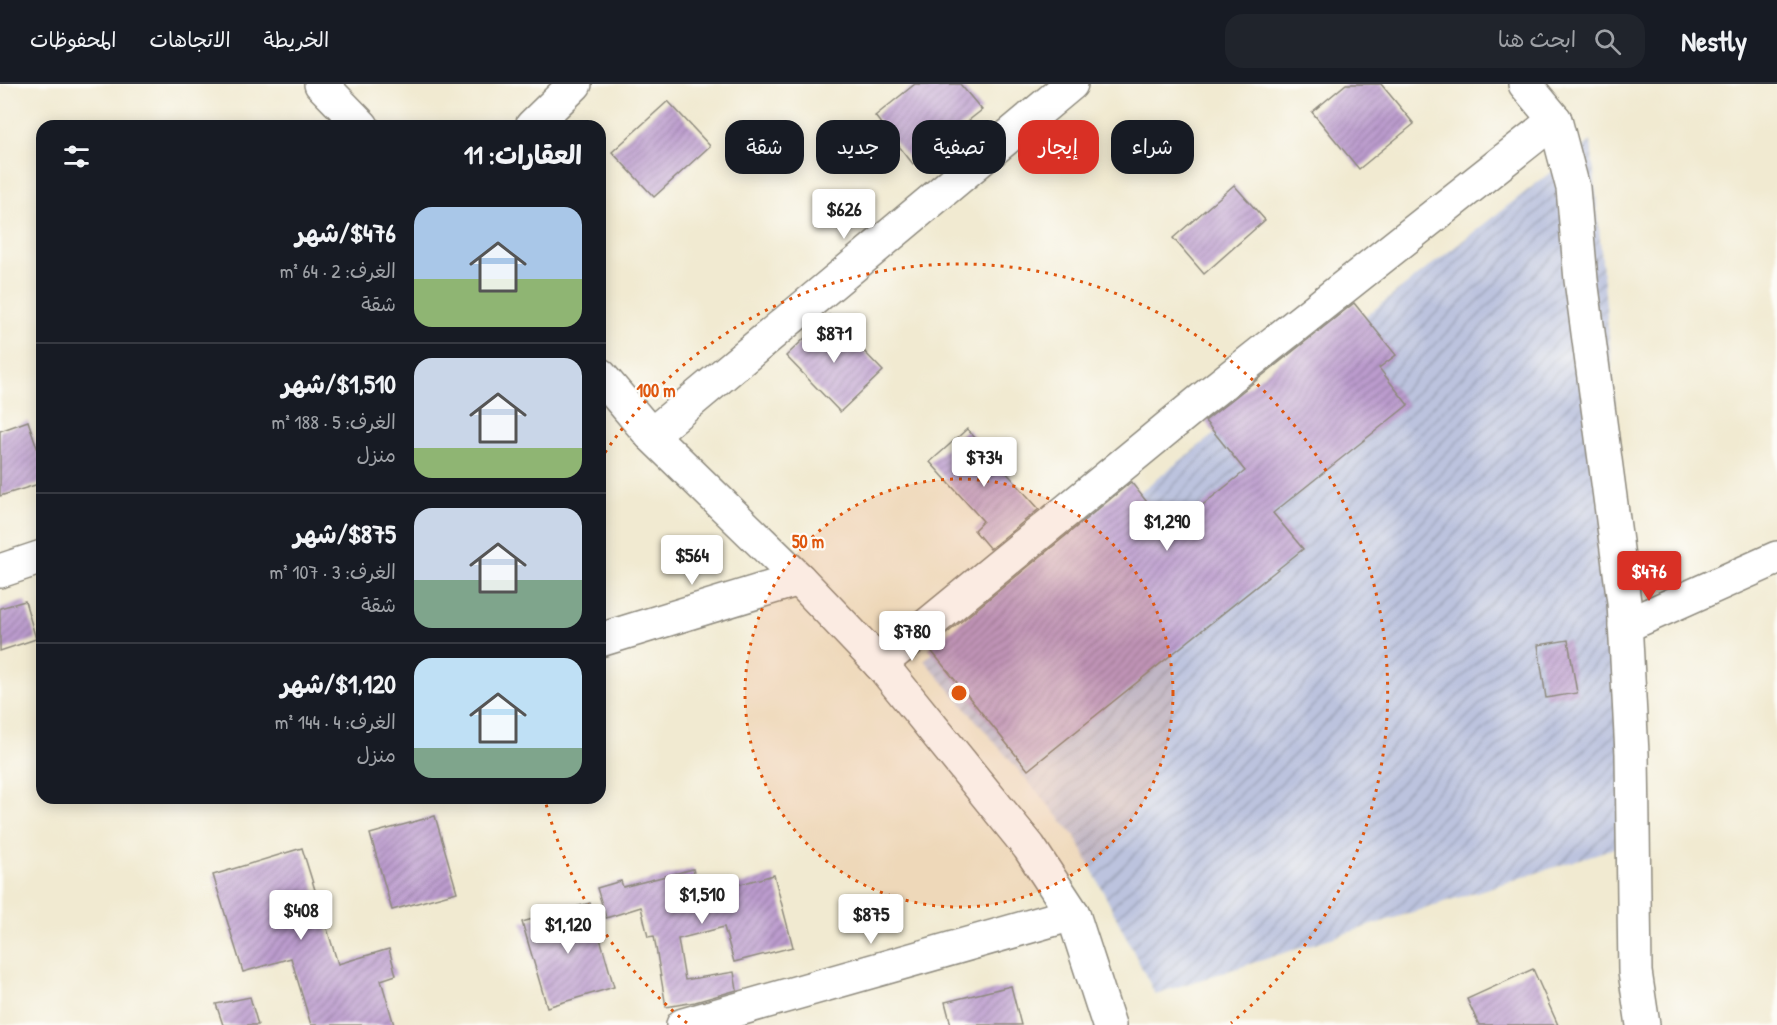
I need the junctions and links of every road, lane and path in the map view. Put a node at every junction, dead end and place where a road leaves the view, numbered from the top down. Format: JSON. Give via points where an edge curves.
{"nodes":[{"id":1,"x":321,"y":84,"type":"edge"},
{"id":2,"x":575,"y":84,"type":"edge"},
{"id":3,"x":1071,"y":84,"type":"edge"},
{"id":4,"x":1525,"y":84,"type":"edge"},
{"id":5,"x":356,"y":120,"type":"edge"},
{"id":6,"x":538,"y":120,"type":"edge"},
{"id":7,"x":1555,"y":120,"type":"junction"},
{"id":8,"x":606,"y":384,"type":"edge"},
{"id":9,"x":651,"y":435,"type":"junction"},
{"id":10,"x":1777,"y":558,"type":"edge"},
{"id":11,"x":36,"y":559,"type":"edge"},
{"id":12,"x":0,"y":571,"type":"edge"},
{"id":13,"x":799,"y":579,"type":"junction"},
{"id":14,"x":1625,"y":626,"type":"junction"},
{"id":15,"x":606,"y":638,"type":"edge"},
{"id":16,"x":880,"y":664,"type":"junction"},
{"id":17,"x":1073,"y":914,"type":"junction"},
{"id":18,"x":683,"y":1025,"type":"edge"},
{"id":19,"x":1109,"y":1025,"type":"edge"},
{"id":20,"x":1643,"y":1025,"type":"edge"}],
"edges":[{"from":1,"to":5,"type":"street"},
{"from":2,"to":6,"type":"street"},
{"from":3,"to":9,"type":"street"},
{"from":4,"to":7,"type":"street"},
{"from":7,"to":14,"type":"street","via":[[1573,188]]},
{"from":7,"to":16,"type":"street","via":[[1199,402]]},
{"from":8,"to":9,"type":"street"},
{"from":9,"to":13,"type":"street"},
{"from":10,"to":14,"type":"street"},
{"from":11,"to":12,"type":"street"},
{"from":13,"to":15,"type":"street"},
{"from":13,"to":16,"type":"street"},
{"from":14,"to":20,"type":"street","via":[[1632,754],[1635,972]]},
{"from":16,"to":17,"type":"street","via":[[1029,847]]},
{"from":17,"to":18,"type":"street"},
{"from":17,"to":19,"type":"street"}]}
